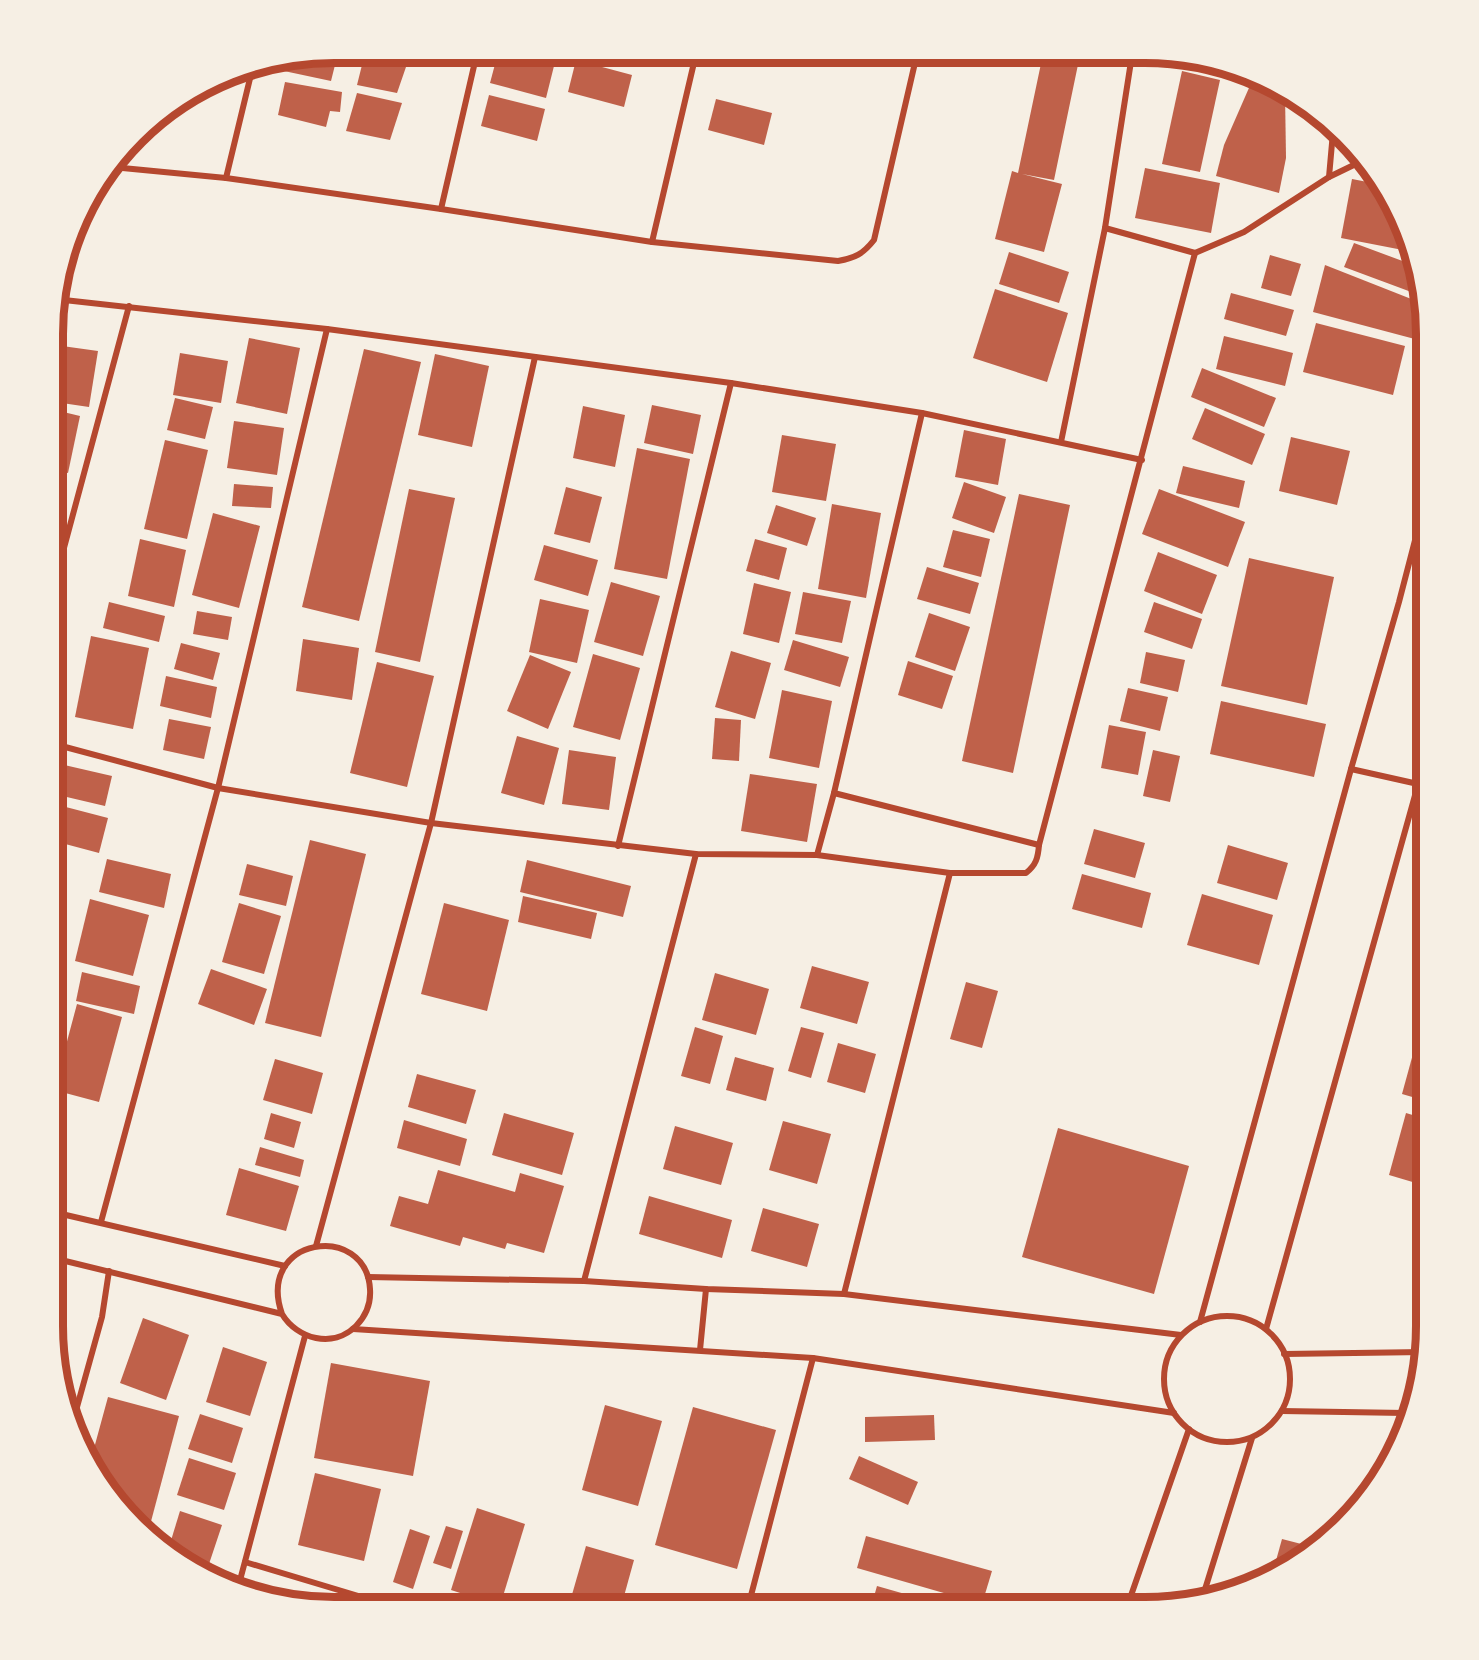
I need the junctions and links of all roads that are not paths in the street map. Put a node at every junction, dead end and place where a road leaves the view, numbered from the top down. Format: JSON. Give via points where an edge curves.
{"nodes":[{"id":1,"x":475,"y":63,"type":"edge"},
{"id":2,"x":694,"y":63,"type":"edge"},
{"id":3,"x":914,"y":63,"type":"edge"},
{"id":4,"x":1131,"y":63,"type":"edge"},
{"id":5,"x":251,"y":76,"type":"edge"},
{"id":6,"x":1332,"y":138,"type":"edge"},
{"id":7,"x":1356,"y":163,"type":"edge"},
{"id":8,"x":120,"y":168,"type":"edge"},
{"id":9,"x":1329,"y":177,"type":"junction"},
{"id":10,"x":226,"y":178,"type":"junction"},
{"id":11,"x":441,"y":208,"type":"junction"},
{"id":12,"x":1105,"y":228,"type":"junction"},
{"id":13,"x":651,"y":242,"type":"junction"},
{"id":14,"x":1195,"y":254,"type":"junction"},
{"id":15,"x":65,"y":300,"type":"edge"},
{"id":16,"x":129,"y":306,"type":"junction"},
{"id":17,"x":327,"y":329,"type":"junction"},
{"id":18,"x":535,"y":357,"type":"junction"},
{"id":19,"x":731,"y":382,"type":"junction"},
{"id":20,"x":922,"y":413,"type":"junction"},
{"id":21,"x":1061,"y":442,"type":"junction"},
{"id":22,"x":1142,"y":460,"type":"junction"},
{"id":23,"x":1416,"y":537,"type":"edge"},
{"id":24,"x":63,"y":552,"type":"edge"},
{"id":25,"x":63,"y":746,"type":"edge"},
{"id":26,"x":1351,"y":769,"type":"junction"},
{"id":27,"x":1416,"y":784,"type":"edge"},
{"id":28,"x":218,"y":788,"type":"junction"},
{"id":29,"x":1416,"y":791,"type":"edge"},
{"id":30,"x":834,"y":793,"type":"junction"},
{"id":31,"x":431,"y":823,"type":"junction"},
{"id":32,"x":1039,"y":845,"type":"junction"},
{"id":33,"x":618,"y":846,"type":"junction"},
{"id":34,"x":696,"y":854,"type":"junction"},
{"id":35,"x":817,"y":855,"type":"junction"},
{"id":36,"x":950,"y":873,"type":"junction"},
{"id":37,"x":63,"y":1214,"type":"edge"},
{"id":38,"x":101,"y":1222,"type":"junction"},
{"id":39,"x":316,"y":1246,"type":"junction"},
{"id":40,"x":63,"y":1260,"type":"edge"},
{"id":41,"x":285,"y":1266,"type":"junction"},
{"id":42,"x":109,"y":1270,"type":"junction"},
{"id":43,"x":368,"y":1277,"type":"junction"},
{"id":44,"x":584,"y":1281,"type":"junction"},
{"id":45,"x":706,"y":1289,"type":"junction"},
{"id":46,"x":844,"y":1294,"type":"junction"},
{"id":47,"x":282,"y":1314,"type":"junction"},
{"id":48,"x":1200,"y":1322,"type":"junction"},
{"id":49,"x":353,"y":1329,"type":"junction"},
{"id":50,"x":1266,"y":1329,"type":"junction"},
{"id":51,"x":1181,"y":1335,"type":"junction"},
{"id":52,"x":305,"y":1336,"type":"junction"},
{"id":53,"x":700,"y":1350,"type":"junction"},
{"id":54,"x":1415,"y":1352,"type":"edge"},
{"id":55,"x":1284,"y":1354,"type":"junction"},
{"id":56,"x":813,"y":1358,"type":"junction"},
{"id":57,"x":76,"y":1410,"type":"edge"},
{"id":58,"x":1282,"y":1411,"type":"junction"},
{"id":59,"x":1174,"y":1413,"type":"junction"},
{"id":60,"x":1402,"y":1413,"type":"edge"},
{"id":61,"x":1189,"y":1429,"type":"junction"},
{"id":62,"x":1252,"y":1438,"type":"junction"},
{"id":63,"x":245,"y":1562,"type":"junction"},
{"id":64,"x":240,"y":1580,"type":"edge"},
{"id":65,"x":1205,"y":1590,"type":"edge"},
{"id":66,"x":362,"y":1597,"type":"edge"},
{"id":67,"x":751,"y":1597,"type":"edge"},
{"id":68,"x":1130,"y":1597,"type":"edge"}],
"edges":[{"from":1,"to":11,"type":"street"},
{"from":2,"to":13,"type":"street"},
{"from":3,"to":13,"type":"street","via":[[881,216],[868,249],[854,258],[838,261]]},
{"from":4,"to":12,"type":"street"},
{"from":5,"to":10,"type":"street"},
{"from":6,"to":9,"type":"street"},
{"from":7,"to":9,"type":"street"},
{"from":8,"to":10,"type":"street"},
{"from":9,"to":14,"type":"street","via":[[1244,232]]},
{"from":10,"to":11,"type":"street"},
{"from":11,"to":13,"type":"street"},
{"from":12,"to":14,"type":"street"},
{"from":12,"to":21,"type":"street"},
{"from":14,"to":22,"type":"street"},
{"from":15,"to":16,"type":"street"},
{"from":16,"to":17,"type":"street"},
{"from":16,"to":24,"type":"street"},
{"from":17,"to":18,"type":"street"},
{"from":17,"to":28,"type":"street"},
{"from":18,"to":19,"type":"street"},
{"from":18,"to":31,"type":"street"},
{"from":19,"to":20,"type":"street"},
{"from":19,"to":33,"type":"street"},
{"from":20,"to":21,"type":"street"},
{"from":20,"to":30,"type":"street"},
{"from":21,"to":22,"type":"street"},
{"from":22,"to":32,"type":"street"},
{"from":23,"to":26,"type":"street"},
{"from":25,"to":28,"type":"street"},
{"from":26,"to":27,"type":"street"},
{"from":26,"to":48,"type":"street"},
{"from":28,"to":31,"type":"street"},
{"from":28,"to":38,"type":"street"},
{"from":29,"to":50,"type":"street"},
{"from":30,"to":32,"type":"street"},
{"from":30,"to":35,"type":"street"},
{"from":31,"to":33,"type":"street"},
{"from":31,"to":39,"type":"street"},
{"from":32,"to":36,"type":"street","via":[[1036,862],[1026,873]]},
{"from":33,"to":34,"type":"street"},
{"from":34,"to":35,"type":"street"},
{"from":34,"to":44,"type":"street"},
{"from":35,"to":36,"type":"street"},
{"from":36,"to":46,"type":"street"},
{"from":37,"to":38,"type":"street"},
{"from":38,"to":41,"type":"street"},
{"from":39,"to":41,"type":"street","via":[[306,1248]]},
{"from":39,"to":43,"type":"street","via":[[345,1250]]},
{"from":40,"to":42,"type":"street"},
{"from":41,"to":47,"type":"street","via":[[277,1286]]},
{"from":42,"to":47,"type":"street"},
{"from":42,"to":57,"type":"street","via":[[102,1317]]},
{"from":43,"to":44,"type":"street"},
{"from":43,"to":49,"type":"street","via":[[368,1309]]},
{"from":44,"to":45,"type":"street"},
{"from":45,"to":46,"type":"street"},
{"from":45,"to":53,"type":"street"},
{"from":46,"to":51,"type":"street"},
{"from":47,"to":52,"type":"street"},
{"from":48,"to":50,"type":"street","via":[[1238,1317]]},
{"from":48,"to":51,"type":"street"},
{"from":49,"to":52,"type":"street","via":[[330,1339]]},
{"from":49,"to":53,"type":"street"},
{"from":50,"to":55,"type":"street"},
{"from":51,"to":59,"type":"street","via":[[1165,1367],[1165,1391]]},
{"from":52,"to":63,"type":"street"},
{"from":53,"to":56,"type":"street"},
{"from":54,"to":55,"type":"street"},
{"from":55,"to":58,"type":"street","via":[[1290,1378]]},
{"from":56,"to":59,"type":"street"},
{"from":56,"to":67,"type":"street"},
{"from":58,"to":60,"type":"street"},
{"from":58,"to":62,"type":"street"},
{"from":59,"to":61,"type":"street"},
{"from":61,"to":62,"type":"street","via":[[1226,1443]]},
{"from":61,"to":68,"type":"street"},
{"from":62,"to":65,"type":"street"},
{"from":63,"to":64,"type":"street"},
{"from":63,"to":66,"type":"street"}]}
